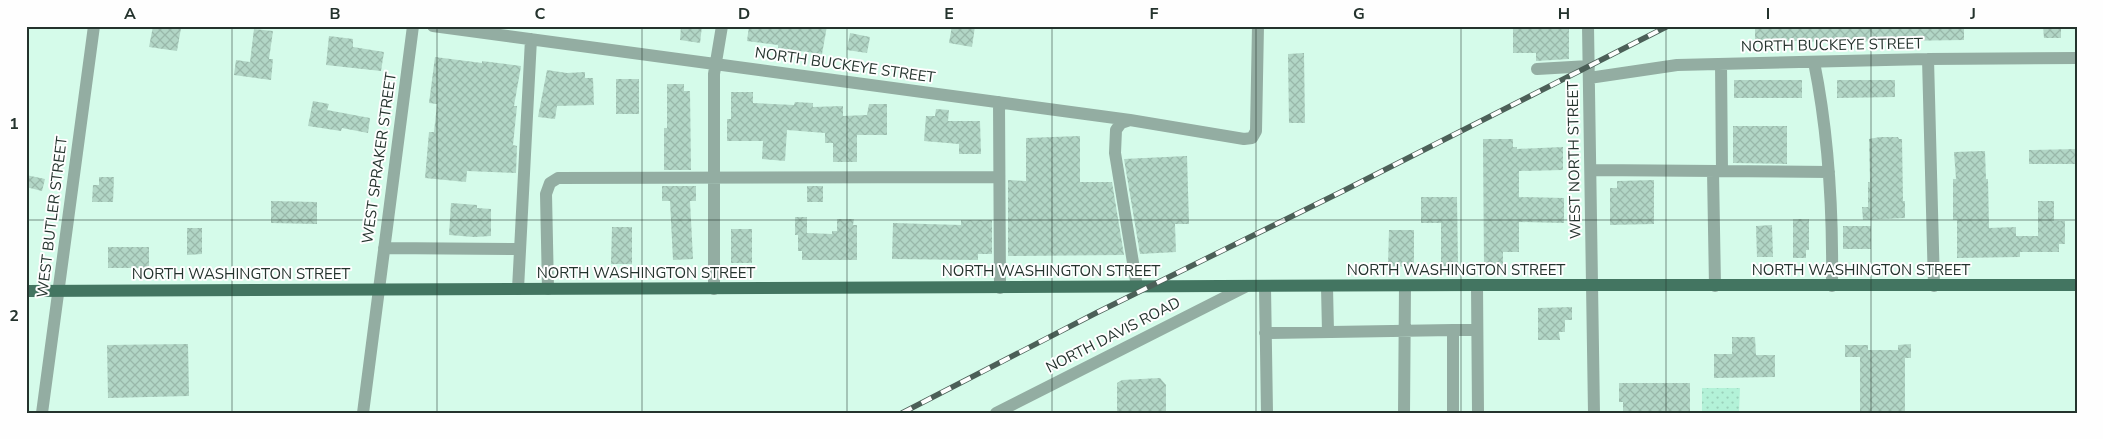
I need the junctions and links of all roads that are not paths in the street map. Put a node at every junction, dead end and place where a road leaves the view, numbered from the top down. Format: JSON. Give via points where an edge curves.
{"nodes":[{"id":1,"x":94,"y":26,"type":"edge"},
{"id":2,"x":414,"y":26,"type":"edge"},
{"id":3,"x":434,"y":26,"type":"edge"},
{"id":4,"x":722,"y":26,"type":"edge"},
{"id":5,"x":1258,"y":26,"type":"edge"},
{"id":6,"x":1588,"y":26,"type":"edge"},
{"id":7,"x":531,"y":39,"type":"junction"},
{"id":8,"x":2077,"y":58,"type":"edge"},
{"id":9,"x":1928,"y":59,"type":"junction"},
{"id":10,"x":1814,"y":62,"type":"junction"},
{"id":11,"x":717,"y":64,"type":"junction"},
{"id":12,"x":1721,"y":64,"type":"junction"},
{"id":13,"x":1537,"y":69,"type":"dead end"},
{"id":14,"x":1589,"y":72,"type":"junction"},
{"id":15,"x":999,"y":102,"type":"junction"},
{"id":16,"x":1130,"y":120,"type":"junction"},
{"id":17,"x":1591,"y":170,"type":"junction"},
{"id":18,"x":1718,"y":171,"type":"junction"},
{"id":19,"x":1829,"y":172,"type":"junction"},
{"id":20,"x":714,"y":177,"type":"junction"},
{"id":21,"x":1000,"y":177,"type":"junction"},
{"id":22,"x":384,"y":248,"type":"junction"},
{"id":23,"x":520,"y":249,"type":"junction"},
{"id":24,"x":1477,"y":285,"type":"junction"},
{"id":25,"x":1405,"y":286,"type":"junction"},
{"id":26,"x":1593,"y":286,"type":"junction"},
{"id":27,"x":1715,"y":286,"type":"junction"},
{"id":28,"x":1832,"y":286,"type":"junction"},
{"id":29,"x":1934,"y":286,"type":"junction"},
{"id":30,"x":2077,"y":286,"type":"edge"},
{"id":31,"x":1137,"y":287,"type":"junction"},
{"id":32,"x":1245,"y":287,"type":"junction"},
{"id":33,"x":1265,"y":287,"type":"junction"},
{"id":34,"x":1327,"y":287,"type":"junction"},
{"id":35,"x":1000,"y":288,"type":"junction"},
{"id":36,"x":518,"y":289,"type":"junction"},
{"id":37,"x":548,"y":289,"type":"junction"},
{"id":38,"x":714,"y":289,"type":"junction"},
{"id":39,"x":59,"y":290,"type":"junction"},
{"id":40,"x":378,"y":290,"type":"junction"},
{"id":41,"x":26,"y":291,"type":"edge"},
{"id":42,"x":1404,"y":330,"type":"junction"},
{"id":43,"x":1453,"y":330,"type":"junction"},
{"id":44,"x":1477,"y":330,"type":"junction"},
{"id":45,"x":1265,"y":332,"type":"junction"},
{"id":46,"x":1328,"y":332,"type":"junction"},
{"id":47,"x":42,"y":413,"type":"edge"},
{"id":48,"x":363,"y":413,"type":"edge"},
{"id":49,"x":996,"y":413,"type":"edge"},
{"id":50,"x":1267,"y":413,"type":"edge"},
{"id":51,"x":1404,"y":413,"type":"edge"},
{"id":52,"x":1453,"y":413,"type":"edge"},
{"id":53,"x":1478,"y":413,"type":"edge"},
{"id":54,"x":1594,"y":413,"type":"edge"}],
"edges":[{"from":1,"to":39,"type":"street","name":"WEST BUTLER STREET"},
{"from":2,"to":22,"type":"street","name":"WEST SPRAKER STREET"},
{"from":3,"to":7,"type":"street","name":"NORTH BUCKEYE STREET"},
{"from":4,"to":11,"type":"street"},
{"from":5,"to":16,"type":"street","name":"NORTH BUCKEYE STREET","via":[[1257,114],[1252,138],[1244,140]]},
{"from":6,"to":14,"type":"street","name":"WEST NORTH STREET"},
{"from":7,"to":11,"type":"street","name":"NORTH BUCKEYE STREET"},
{"from":7,"to":23,"type":"street"},
{"from":8,"to":9,"type":"street","name":"NORTH BUCKEYE STREET"},
{"from":9,"to":10,"type":"street","name":"NORTH BUCKEYE STREET"},
{"from":9,"to":29,"type":"street"},
{"from":10,"to":12,"type":"street","name":"NORTH BUCKEYE STREET"},
{"from":10,"to":19,"type":"street"},
{"from":11,"to":15,"type":"street","name":"NORTH BUCKEYE STREET"},
{"from":11,"to":20,"type":"street","via":[[714,74]]},
{"from":12,"to":14,"type":"street","name":"NORTH BUCKEYE STREET"},
{"from":12,"to":18,"type":"street"},
{"from":13,"to":14,"type":"street","name":"NORTH BUCKEYE STREET"},
{"from":14,"to":17,"type":"street","name":"WEST NORTH STREET"},
{"from":15,"to":16,"type":"street","name":"NORTH BUCKEYE STREET"},
{"from":15,"to":21,"type":"street"},
{"from":16,"to":31,"type":"street","via":[[1121,123],[1116,130],[1115,153]]},
{"from":17,"to":18,"type":"street"},
{"from":17,"to":26,"type":"street","name":"WEST NORTH STREET"},
{"from":18,"to":19,"type":"street"},
{"from":18,"to":27,"type":"street"},
{"from":19,"to":28,"type":"street"},
{"from":20,"to":21,"type":"street"},
{"from":20,"to":37,"type":"street","via":[[558,178],[550,183],[546,194]]},
{"from":20,"to":38,"type":"street"},
{"from":21,"to":35,"type":"street"},
{"from":22,"to":23,"type":"street"},
{"from":22,"to":40,"type":"street","name":"WEST SPRAKER STREET"},
{"from":23,"to":36,"type":"street"},
{"from":24,"to":25,"type":"main road","name":"NORTH WASHINGTON STREET"},
{"from":24,"to":26,"type":"main road","name":"NORTH WASHINGTON STREET"},
{"from":24,"to":44,"type":"street"},
{"from":25,"to":34,"type":"main road","name":"NORTH WASHINGTON STREET"},
{"from":25,"to":42,"type":"street"},
{"from":26,"to":27,"type":"main road","name":"NORTH WASHINGTON STREET"},
{"from":26,"to":54,"type":"street","name":"WEST NORTH STREET"},
{"from":27,"to":28,"type":"main road","name":"NORTH WASHINGTON STREET"},
{"from":28,"to":29,"type":"main road","name":"NORTH WASHINGTON STREET"},
{"from":29,"to":30,"type":"main road","name":"NORTH WASHINGTON STREET"},
{"from":31,"to":32,"type":"main road","name":"NORTH WASHINGTON STREET"},
{"from":31,"to":35,"type":"main road","name":"NORTH WASHINGTON STREET"},
{"from":32,"to":33,"type":"main road","name":"NORTH WASHINGTON STREET"},
{"from":32,"to":49,"type":"street","name":"NORTH DAVIS ROAD"},
{"from":33,"to":34,"type":"main road","name":"NORTH WASHINGTON STREET"},
{"from":33,"to":45,"type":"street"},
{"from":34,"to":46,"type":"street"},
{"from":35,"to":38,"type":"main road","name":"NORTH WASHINGTON STREET"},
{"from":36,"to":37,"type":"main road","name":"NORTH WASHINGTON STREET"},
{"from":36,"to":40,"type":"main road","name":"NORTH WASHINGTON STREET"},
{"from":37,"to":38,"type":"main road","name":"NORTH WASHINGTON STREET"},
{"from":39,"to":40,"type":"main road","name":"NORTH WASHINGTON STREET"},
{"from":39,"to":41,"type":"main road","name":"NORTH WASHINGTON STREET"},
{"from":39,"to":47,"type":"street","name":"WEST BUTLER STREET"},
{"from":40,"to":48,"type":"street","name":"WEST SPRAKER STREET"},
{"from":42,"to":43,"type":"street"},
{"from":42,"to":46,"type":"street"},
{"from":42,"to":51,"type":"street"},
{"from":43,"to":44,"type":"street"},
{"from":43,"to":52,"type":"street"},
{"from":44,"to":53,"type":"street"},
{"from":45,"to":46,"type":"street"},
{"from":45,"to":50,"type":"street"}]}
